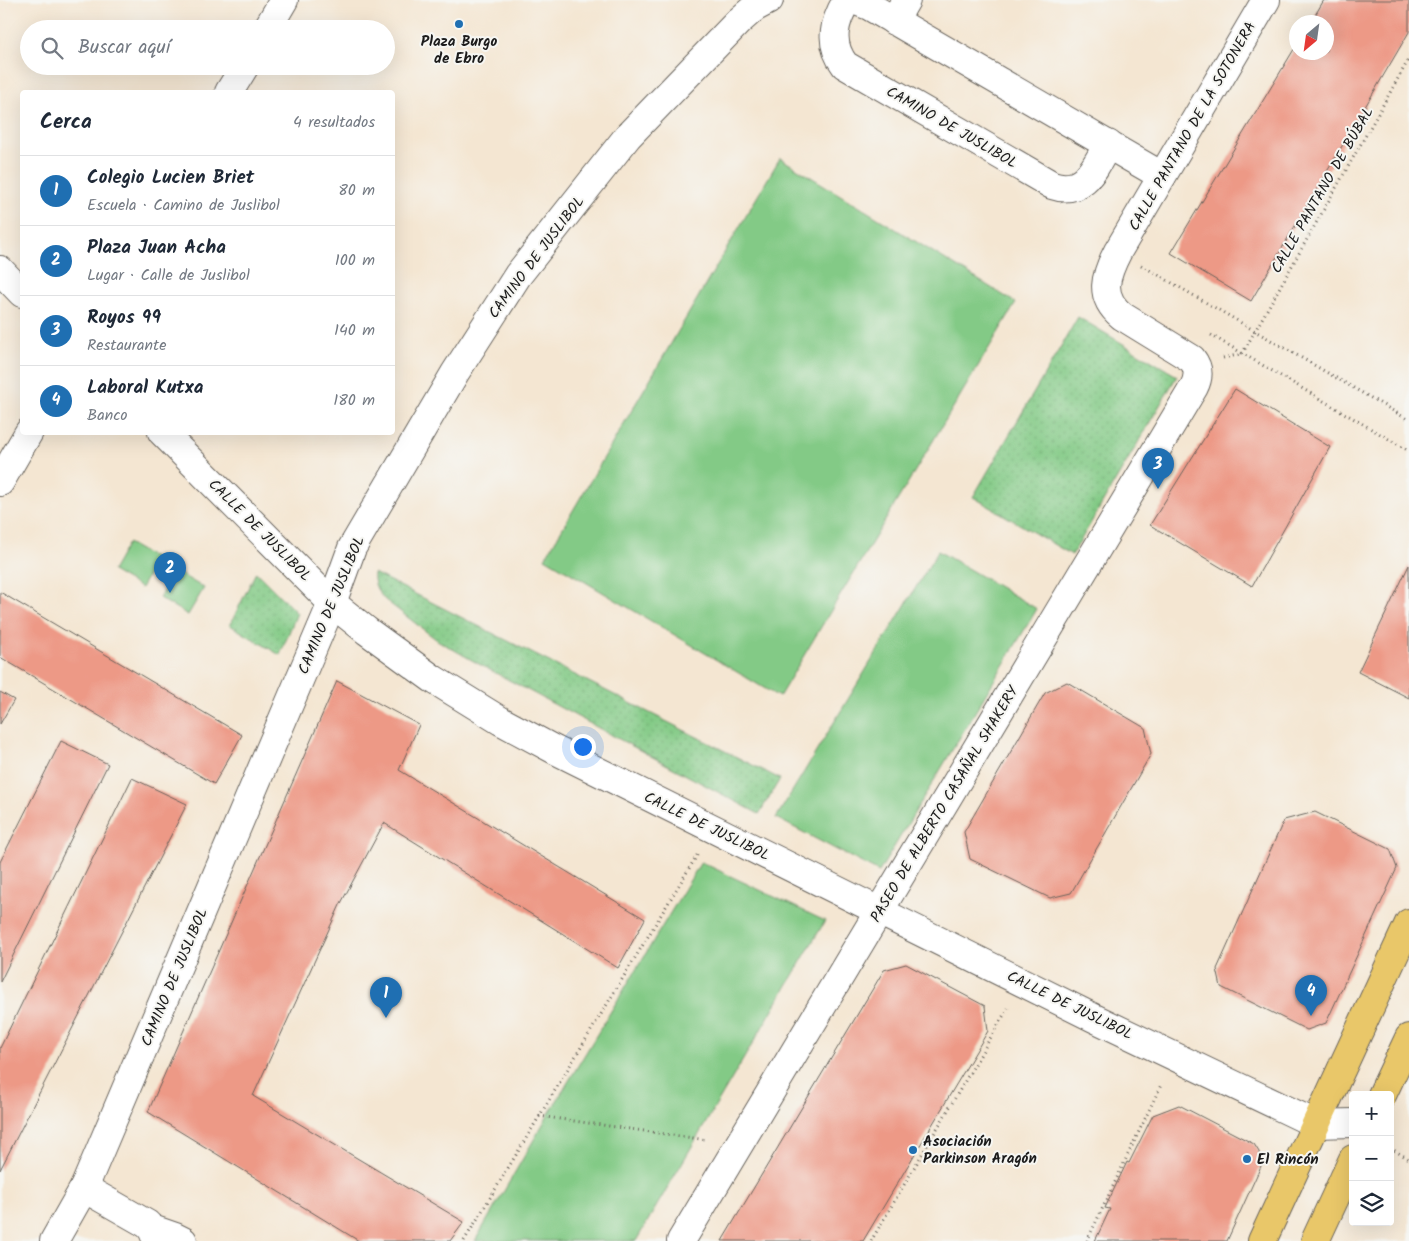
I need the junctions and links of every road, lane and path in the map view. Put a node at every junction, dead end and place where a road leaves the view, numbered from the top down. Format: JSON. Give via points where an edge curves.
{"nodes":[{"id":1,"x":284,"y":0,"type":"edge"},
{"id":2,"x":770,"y":0,"type":"edge"},
{"id":3,"x":848,"y":0,"type":"edge"},
{"id":4,"x":853,"y":0,"type":"edge"},
{"id":5,"x":1266,"y":0,"type":"edge"},
{"id":6,"x":900,"y":10,"type":"edge"},
{"id":7,"x":272,"y":20,"type":"edge"},
{"id":8,"x":1409,"y":60,"type":"edge"},
{"id":9,"x":239,"y":75,"type":"edge"},
{"id":10,"x":230,"y":90,"type":"edge"},
{"id":11,"x":1108,"y":144,"type":"junction"},
{"id":12,"x":1162,"y":176,"type":"junction"},
{"id":13,"x":1118,"y":252,"type":"junction"},
{"id":14,"x":0,"y":270,"type":"edge"},
{"id":15,"x":20,"y":291,"type":"edge"},
{"id":16,"x":1255,"y":331,"type":"junction"},
{"id":17,"x":1208,"y":334,"type":"dead end"},
{"id":18,"x":1242,"y":354,"type":"junction"},
{"id":19,"x":1196,"y":364,"type":"junction"},
{"id":20,"x":1409,"y":420,"type":"edge"},
{"id":21,"x":27,"y":435,"type":"edge"},
{"id":22,"x":165,"y":435,"type":"edge"},
{"id":23,"x":1409,"y":451,"type":"edge"},
{"id":24,"x":0,"y":482,"type":"edge"},
{"id":25,"x":332,"y":604,"type":"junction"},
{"id":26,"x":700,"y":851,"type":"dead end"},
{"id":27,"x":878,"y":911,"type":"junction"},
{"id":28,"x":1409,"y":923,"type":"edge"},
{"id":29,"x":1008,"y":1008,"type":"dead end"},
{"id":30,"x":1409,"y":1038,"type":"edge"},
{"id":31,"x":1161,"y":1085,"type":"dead end"},
{"id":32,"x":1384,"y":1091,"type":"edge"},
{"id":33,"x":539,"y":1116,"type":"junction"},
{"id":34,"x":1349,"y":1123,"type":"edge"},
{"id":35,"x":1316,"y":1124,"type":"junction"},
{"id":36,"x":707,"y":1140,"type":"dead end"},
{"id":37,"x":1394,"y":1150,"type":"edge"},
{"id":38,"x":1409,"y":1159,"type":"edge"},
{"id":39,"x":1349,"y":1168,"type":"edge"},
{"id":40,"x":84,"y":1188,"type":"junction"},
{"id":41,"x":155,"y":1235,"type":"edge"},
{"id":42,"x":54,"y":1241,"type":"edge"},
{"id":43,"x":183,"y":1241,"type":"edge"},
{"id":44,"x":464,"y":1241,"type":"edge"},
{"id":45,"x":681,"y":1241,"type":"edge"},
{"id":46,"x":871,"y":1241,"type":"edge"},
{"id":47,"x":1087,"y":1241,"type":"edge"},
{"id":48,"x":1262,"y":1241,"type":"edge"},
{"id":49,"x":1315,"y":1241,"type":"edge"}],
"edges":[{"from":1,"to":7,"type":"street"},
{"from":2,"to":25,"type":"street","name":"CAMINO DE JUSLIBOL","via":[[738,22],[628,136],[518,274],[455,373],[352,548]]},
{"from":3,"to":11,"type":"street","name":"CAMINO DE JUSLIBOL","via":[[834,33],[835,48],[845,65],[1052,185],[1067,188],[1084,182]]},
{"from":4,"to":6,"type":"street","via":[[869,6]]},
{"from":5,"to":12,"type":"street","name":"CALLE PANTANO DE LA SOTONERA"},
{"from":6,"to":11,"type":"street"},
{"from":8,"to":16,"type":"path","name":"CALLE PANTANO DE BÚBAL"},
{"from":9,"to":10,"type":"street"},
{"from":11,"to":12,"type":"street"},
{"from":12,"to":13,"type":"street","name":"CALLE PANTANO DE LA SOTONERA"},
{"from":13,"to":16,"type":"path"},
{"from":13,"to":19,"type":"street","name":"CALLE PANTANO DE LA SOTONERA","via":[[1106,275],[1108,298],[1114,309]]},
{"from":14,"to":15,"type":"street"},
{"from":16,"to":18,"type":"path","name":"CALLE PANTANO DE BÚBAL"},
{"from":16,"to":20,"type":"path"},
{"from":17,"to":18,"type":"path"},
{"from":18,"to":19,"type":"path"},
{"from":18,"to":23,"type":"path"},
{"from":19,"to":27,"type":"street","name":"PASEO DE ALBERTO CASAÑAL SHAKERY","via":[[1198,372],[1194,387]]},
{"from":21,"to":24,"type":"street"},
{"from":22,"to":25,"type":"street","name":"CALLE DE JUSLIBOL"},
{"from":25,"to":27,"type":"street","name":"CALLE DE JUSLIBOL","via":[[433,679],[501,721]]},
{"from":25,"to":40,"type":"street","name":"CAMINO DE JUSLIBOL"},
{"from":26,"to":33,"type":"path"},
{"from":27,"to":35,"type":"street","name":"CALLE DE JUSLIBOL"},
{"from":27,"to":45,"type":"street","name":"PASEO DE ALBERTO CASAÑAL SHAKERY"},
{"from":28,"to":35,"type":"main road"},
{"from":29,"to":46,"type":"path"},
{"from":30,"to":32,"type":"main road"},
{"from":31,"to":47,"type":"path"},
{"from":33,"to":36,"type":"path"},
{"from":33,"to":44,"type":"path"},
{"from":34,"to":35,"type":"street"},
{"from":35,"to":48,"type":"main road"},
{"from":37,"to":38,"type":"path"},
{"from":39,"to":49,"type":"main road"},
{"from":40,"to":41,"type":"street","via":[[147,1224]]},
{"from":40,"to":42,"type":"street","name":"CAMINO DE JUSLIBOL"},
{"from":41,"to":43,"type":"street"}]}
